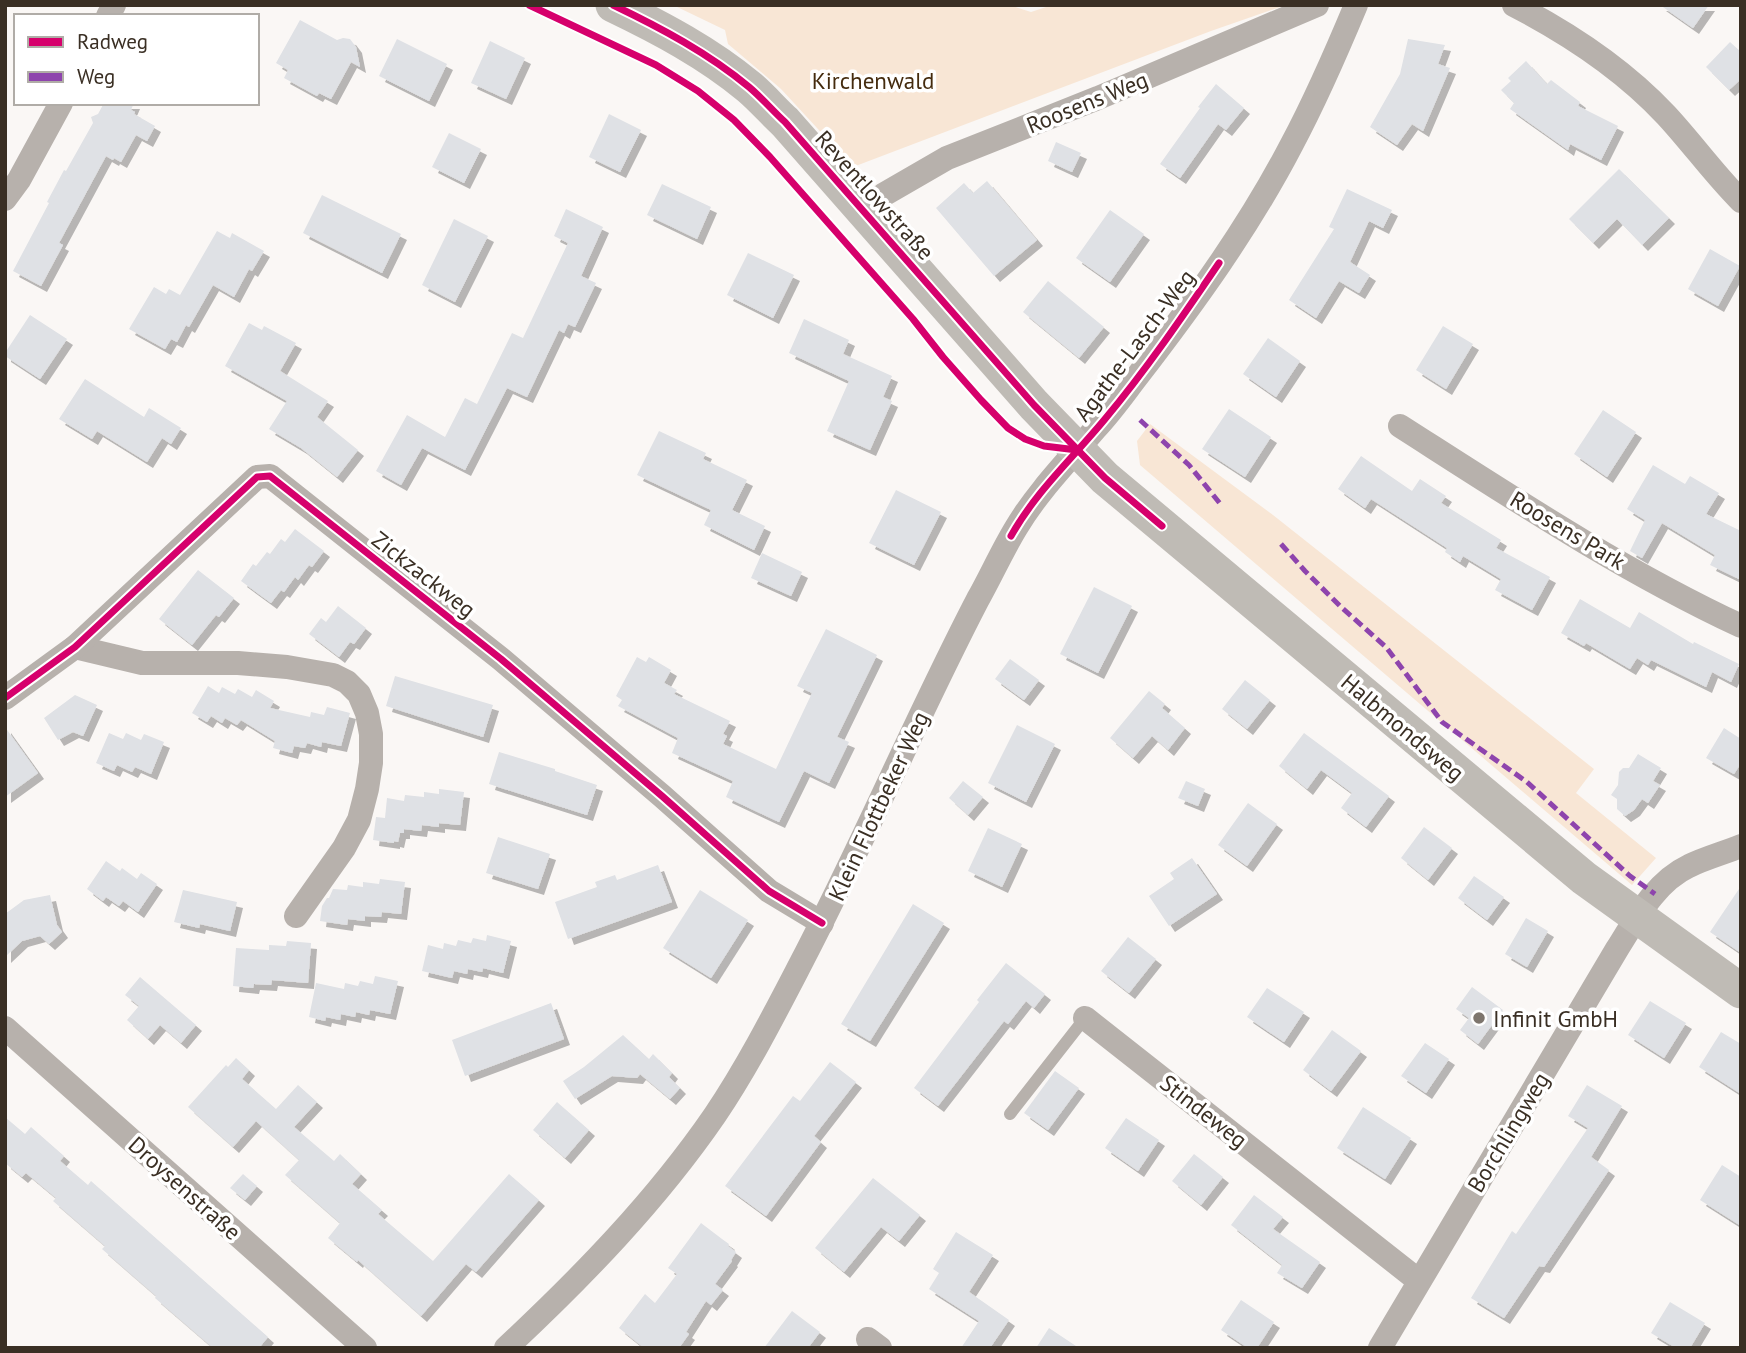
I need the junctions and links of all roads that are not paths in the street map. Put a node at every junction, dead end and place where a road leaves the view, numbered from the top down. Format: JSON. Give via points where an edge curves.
{"nodes":[{"id":1,"x":613,"y":5,"type":"edge"},
{"id":2,"x":1317,"y":5,"type":"edge"},
{"id":3,"x":1356,"y":5,"type":"edge"},
{"id":4,"x":1514,"y":5,"type":"edge"},
{"id":5,"x":60,"y":105,"type":"edge"},
{"id":6,"x":5,"y":199,"type":"edge"},
{"id":7,"x":1741,"y":201,"type":"edge"},
{"id":8,"x":863,"y":209,"type":"junction"},
{"id":9,"x":1400,"y":426,"type":"dead end"},
{"id":10,"x":1077,"y":450,"type":"junction"},
{"id":11,"x":1741,"y":626,"type":"edge"},
{"id":12,"x":75,"y":647,"type":"junction"},
{"id":13,"x":5,"y":698,"type":"edge"},
{"id":14,"x":1741,"y":846,"type":"edge"},
{"id":15,"x":296,"y":916,"type":"dead end"},
{"id":16,"x":1637,"y":917,"type":"junction"},
{"id":17,"x":822,"y":923,"type":"junction"},
{"id":18,"x":1741,"y":991,"type":"edge"},
{"id":19,"x":1085,"y":1018,"type":"joint"},
{"id":20,"x":5,"y":1028,"type":"edge"},
{"id":21,"x":1010,"y":1114,"type":"dead end"},
{"id":22,"x":1419,"y":1281,"type":"junction"},
{"id":23,"x":365,"y":1348,"type":"edge"},
{"id":24,"x":506,"y":1348,"type":"edge"},
{"id":25,"x":1380,"y":1348,"type":"edge"}],
"edges":[{"from":1,"to":8,"type":"street","name":"Reventlowstraße","via":[[687,43],[751,89]]},
{"from":2,"to":8,"type":"street","name":"Roosens Weg","via":[[947,158]]},
{"from":3,"to":10,"type":"street","name":"Agathe-Lasch-Weg","via":[[1291,148],[1250,217],[1200,292]]},
{"from":4,"to":7,"type":"street","via":[[1630,82],[1665,114]]},
{"from":5,"to":6,"type":"street"},
{"from":8,"to":10,"type":"street","name":"Reventlowstraße"},
{"from":9,"to":11,"type":"street","name":"Roosens Park","via":[[1570,534]]},
{"from":10,"to":16,"type":"street","name":"Halbmondsweg","via":[[1172,535],[1584,878]]},
{"from":10,"to":17,"type":"street","name":"Klein Flottbeker Weg","via":[[1044,486],[1011,536]]},
{"from":12,"to":13,"type":"street","name":"Zickzackweg"},
{"from":12,"to":15,"type":"street","via":[[142,663],[287,667],[333,675],[359,694],[371,734],[371,763],[359,820]]},
{"from":12,"to":17,"type":"street","name":"Zickzackweg","via":[[257,477],[270,476],[501,659],[769,891]]},
{"from":14,"to":16,"type":"street","name":"Borchlingweg","via":[[1668,880]]},
{"from":16,"to":18,"type":"street","name":"Halbmondsweg"},
{"from":16,"to":22,"type":"street","name":"Borchlingweg"},
{"from":17,"to":24,"type":"street","name":"Klein Flottbeker Weg","via":[[768,1028],[679,1164],[631,1223]]},
{"from":19,"to":21,"type":"lane","name":"Stindeweg"},
{"from":19,"to":22,"type":"street","name":"Stindeweg"},
{"from":20,"to":23,"type":"street","name":"Droysenstraße"},
{"from":22,"to":25,"type":"street","name":"Borchlingweg"}]}
